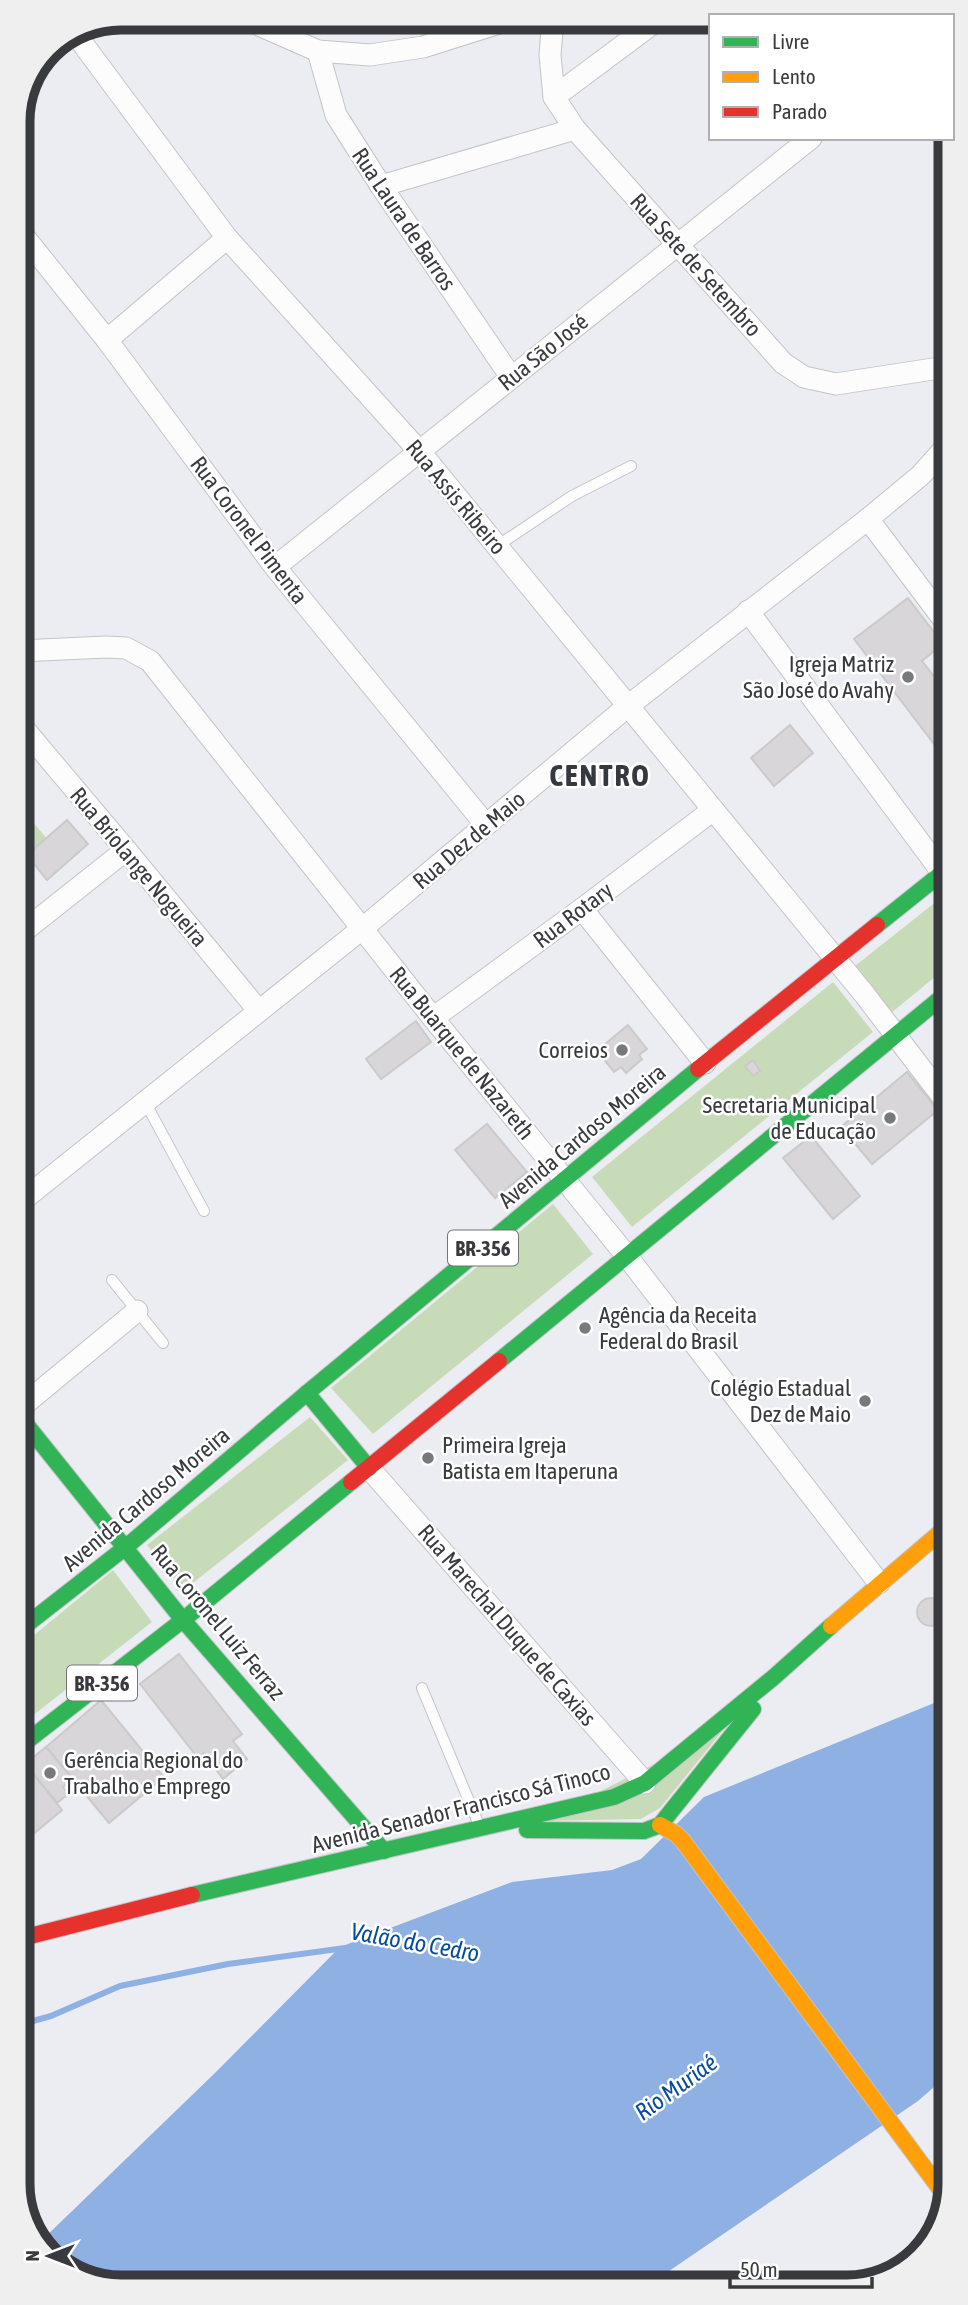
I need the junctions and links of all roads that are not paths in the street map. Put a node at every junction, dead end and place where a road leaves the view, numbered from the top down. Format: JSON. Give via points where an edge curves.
{"nodes":[{"id":1,"x":270,"y":30,"type":"edge"},
{"id":2,"x":477,"y":30,"type":"edge"},
{"id":3,"x":552,"y":30,"type":"edge"},
{"id":4,"x":644,"y":30,"type":"edge"},
{"id":5,"x":80,"y":40,"type":"edge"},
{"id":6,"x":318,"y":51,"type":"junction"},
{"id":7,"x":554,"y":97,"type":"junction"},
{"id":8,"x":575,"y":129,"type":"junction"},
{"id":9,"x":809,"y":140,"type":"edge"},
{"id":10,"x":381,"y":186,"type":"junction"},
{"id":11,"x":227,"y":238,"type":"junction"},
{"id":12,"x":30,"y":244,"type":"edge"},
{"id":13,"x":678,"y":245,"type":"junction"},
{"id":14,"x":107,"y":340,"type":"junction"},
{"id":15,"x":938,"y":368,"type":"edge"},
{"id":16,"x":511,"y":377,"type":"junction"},
{"id":17,"x":420,"y":452,"type":"junction"},
{"id":18,"x":938,"y":456,"type":"edge"},
{"id":19,"x":631,"y":466,"type":"dead end"},
{"id":20,"x":868,"y":519,"type":"junction"},
{"id":21,"x":497,"y":546,"type":"junction"},
{"id":22,"x":275,"y":567,"type":"junction"},
{"id":23,"x":748,"y":611,"type":"junction"},
{"id":24,"x":938,"y":612,"type":"edge"},
{"id":25,"x":30,"y":650,"type":"edge"},
{"id":26,"x":628,"y":706,"type":"junction"},
{"id":27,"x":30,"y":736,"type":"edge"},
{"id":28,"x":713,"y":810,"type":"junction"},
{"id":29,"x":486,"y":825,"type":"junction"},
{"id":30,"x":127,"y":850,"type":"junction"},
{"id":31,"x":938,"y":863,"type":"edge"},
{"id":32,"x":938,"y":880,"type":"edge"},
{"id":33,"x":582,"y":909,"type":"junction"},
{"id":34,"x":30,"y":926,"type":"edge"},
{"id":35,"x":362,"y":928,"type":"junction"},
{"id":36,"x":835,"y":959,"type":"junction"},
{"id":37,"x":938,"y":1000,"type":"edge"},
{"id":38,"x":258,"y":1012,"type":"junction"},
{"id":39,"x":433,"y":1018,"type":"junction"},
{"id":40,"x":896,"y":1035,"type":"junction"},
{"id":41,"x":705,"y":1063,"type":"junction"},
{"id":42,"x":938,"y":1091,"type":"edge"},
{"id":43,"x":145,"y":1102,"type":"junction"},
{"id":44,"x":564,"y":1181,"type":"junction"},
{"id":45,"x":30,"y":1194,"type":"edge"},
{"id":46,"x":204,"y":1212,"type":"dead end"},
{"id":47,"x":626,"y":1255,"type":"junction"},
{"id":48,"x":112,"y":1280,"type":"dead end"},
{"id":49,"x":136,"y":1311,"type":"junction"},
{"id":50,"x":163,"y":1343,"type":"dead end"},
{"id":51,"x":307,"y":1393,"type":"junction"},
{"id":52,"x":30,"y":1399,"type":"edge"},
{"id":53,"x":30,"y":1429,"type":"edge"},
{"id":54,"x":369,"y":1468,"type":"junction"},
{"id":55,"x":938,"y":1534,"type":"edge"},
{"id":56,"x":126,"y":1547,"type":"junction"},
{"id":57,"x":879,"y":1583,"type":"junction"},
{"id":58,"x":183,"y":1620,"type":"junction"},
{"id":59,"x":30,"y":1622,"type":"edge"},
{"id":60,"x":774,"y":1676,"type":"junction"},
{"id":61,"x":422,"y":1688,"type":"dead end"},
{"id":62,"x":30,"y":1739,"type":"edge"},
{"id":63,"x":645,"y":1783,"type":"junction"},
{"id":64,"x":660,"y":1825,"type":"junction"},
{"id":65,"x":480,"y":1828,"type":"junction"},
{"id":66,"x":384,"y":1851,"type":"junction"},
{"id":67,"x":30,"y":1936,"type":"edge"},
{"id":68,"x":938,"y":2186,"type":"edge"}],
"edges":[{"from":1,"to":6,"type":"street"},
{"from":2,"to":6,"type":"street","via":[[397,52]]},
{"from":3,"to":7,"type":"street","name":"Rua Sete de Setembro"},
{"from":4,"to":7,"type":"street"},
{"from":5,"to":11,"type":"street","name":"Rua Assis Ribeiro"},
{"from":6,"to":10,"type":"street","name":"Rua Laura de Barros","via":[[336,115]]},
{"from":7,"to":8,"type":"street","name":"Rua Sete de Setembro"},
{"from":8,"to":10,"type":"street"},
{"from":8,"to":13,"type":"street","name":"Rua Sete de Setembro"},
{"from":9,"to":13,"type":"street","name":"Rua São José"},
{"from":10,"to":16,"type":"street","name":"Rua Laura de Barros"},
{"from":11,"to":14,"type":"street"},
{"from":11,"to":17,"type":"street","name":"Rua Assis Ribeiro"},
{"from":12,"to":14,"type":"street","name":"Rua Coronel Pimenta"},
{"from":13,"to":15,"type":"street","name":"Rua Sete de Setembro","via":[[783,363],[804,377],[836,383]]},
{"from":13,"to":16,"type":"street","name":"Rua São José"},
{"from":14,"to":22,"type":"street","name":"Rua Coronel Pimenta"},
{"from":16,"to":17,"type":"street","name":"Rua São José"},
{"from":17,"to":21,"type":"street","name":"Rua Assis Ribeiro"},
{"from":17,"to":22,"type":"street","name":"Rua São José"},
{"from":18,"to":20,"type":"street","name":"Rua Dez de Maio"},
{"from":19,"to":21,"type":"lane","via":[[572,496]]},
{"from":20,"to":23,"type":"street","name":"Rua Dez de Maio"},
{"from":20,"to":24,"type":"street"},
{"from":21,"to":26,"type":"street","name":"Rua Assis Ribeiro"},
{"from":22,"to":29,"type":"street","name":"Rua Coronel Pimenta"},
{"from":23,"to":26,"type":"street","name":"Rua Dez de Maio"},
{"from":23,"to":31,"type":"street"},
{"from":25,"to":35,"type":"street","name":"Rua Buarque de Nazareth","via":[[125,648],[150,661]]},
{"from":26,"to":28,"type":"street","name":"Rua Assis Ribeiro"},
{"from":26,"to":29,"type":"street","name":"Rua Dez de Maio"},
{"from":27,"to":30,"type":"street","name":"Rua Briolange Nogueira"},
{"from":28,"to":33,"type":"street","name":"Rua Rotary"},
{"from":28,"to":36,"type":"street","name":"Rua Assis Ribeiro"},
{"from":29,"to":35,"type":"street","name":"Rua Dez de Maio"},
{"from":30,"to":34,"type":"street"},
{"from":30,"to":38,"type":"street","name":"Rua Briolange Nogueira"},
{"from":32,"to":36,"type":"main road","name":"Avenida Cardoso Moreira","number":"BR-356"},
{"from":33,"to":39,"type":"street","name":"Rua Rotary"},
{"from":33,"to":41,"type":"street"},
{"from":35,"to":38,"type":"street","name":"Rua Dez de Maio"},
{"from":35,"to":39,"type":"street","name":"Rua Buarque de Nazareth"},
{"from":36,"to":40,"type":"street","name":"Rua Assis Ribeiro"},
{"from":36,"to":41,"type":"main road","name":"Avenida Cardoso Moreira","number":"BR-356"},
{"from":37,"to":40,"type":"main road","number":"BR-356"},
{"from":38,"to":43,"type":"street","name":"Rua Dez de Maio"},
{"from":39,"to":44,"type":"street","name":"Rua Buarque de Nazareth"},
{"from":40,"to":42,"type":"street","name":"Rua Assis Ribeiro"},
{"from":40,"to":47,"type":"main road","number":"BR-356"},
{"from":41,"to":44,"type":"main road","name":"Avenida Cardoso Moreira","number":"BR-356"},
{"from":43,"to":45,"type":"street","name":"Rua Dez de Maio"},
{"from":43,"to":46,"type":"lane"},
{"from":44,"to":47,"type":"street","name":"Rua Buarque de Nazareth"},
{"from":44,"to":51,"type":"main road","name":"Avenida Cardoso Moreira","number":"BR-356"},
{"from":47,"to":54,"type":"main road","number":"BR-356"},
{"from":47,"to":57,"type":"street","name":"Rua Buarque de Nazareth"},
{"from":48,"to":49,"type":"lane"},
{"from":49,"to":50,"type":"lane"},
{"from":49,"to":52,"type":"street"},
{"from":51,"to":54,"type":"main road"},
{"from":51,"to":56,"type":"main road","name":"Avenida Cardoso Moreira","number":"BR-356"},
{"from":53,"to":56,"type":"main road","name":"Rua Coronel Luiz Ferraz"},
{"from":54,"to":58,"type":"main road","number":"BR-356"},
{"from":54,"to":63,"type":"street","name":"Rua Marechal Duque de Caxias"},
{"from":55,"to":57,"type":"main road","name":"Avenida Senador Francisco Sá Tinoco"},
{"from":56,"to":58,"type":"main road","name":"Rua Coronel Luiz Ferraz"},
{"from":56,"to":59,"type":"main road","name":"Avenida Cardoso Moreira","number":"BR-356"},
{"from":57,"to":60,"type":"main road","name":"Avenida Senador Francisco Sá Tinoco"},
{"from":58,"to":62,"type":"main road","number":"BR-356"},
{"from":58,"to":66,"type":"main road","name":"Rua Coronel Luiz Ferraz"},
{"from":60,"to":63,"type":"main road","name":"Avenida Senador Francisco Sá Tinoco"},
{"from":60,"to":64,"type":"main road","via":[[740,1727]]},
{"from":61,"to":65,"type":"lane"},
{"from":63,"to":65,"type":"main road","name":"Avenida Senador Francisco Sá Tinoco","via":[[614,1797]]},
{"from":64,"to":65,"type":"main road","via":[[625,1832]]},
{"from":64,"to":68,"type":"main road","via":[[683,1841]]},
{"from":65,"to":66,"type":"main road","name":"Avenida Senador Francisco Sá Tinoco"},
{"from":66,"to":67,"type":"main road","name":"Avenida Senador Francisco Sá Tinoco"}]}
